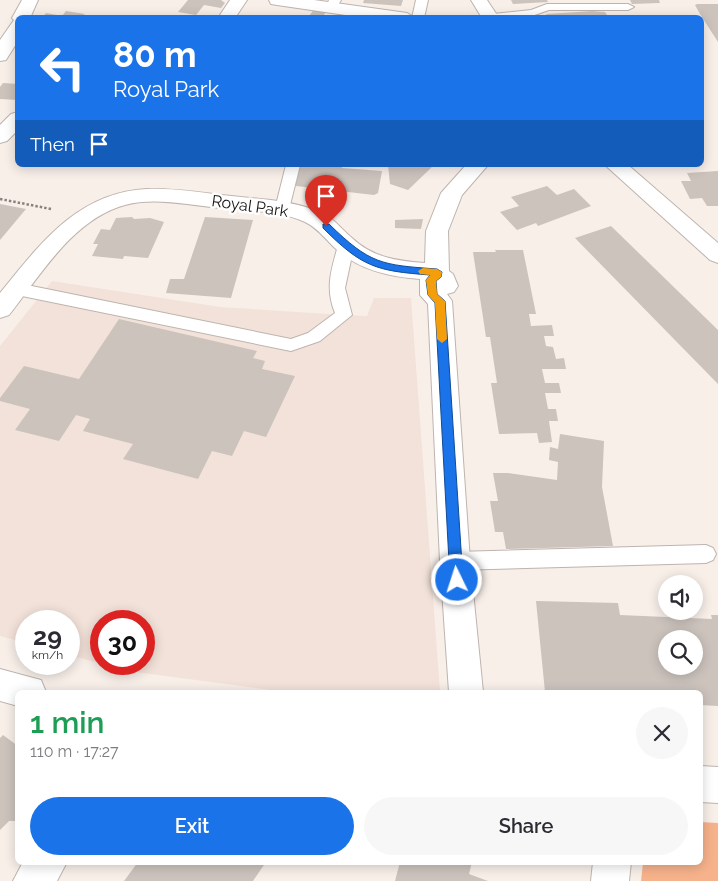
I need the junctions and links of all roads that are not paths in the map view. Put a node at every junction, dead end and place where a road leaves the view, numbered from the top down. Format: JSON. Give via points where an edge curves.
{"nodes":[{"id":1,"x":30,"y":0,"type":"edge"},
{"id":2,"x":239,"y":0,"type":"edge"},
{"id":3,"x":277,"y":0,"type":"edge"},
{"id":4,"x":422,"y":0,"type":"edge"},
{"id":5,"x":479,"y":0,"type":"edge"},
{"id":6,"x":334,"y":4,"type":"edge"},
{"id":7,"x":628,"y":7,"type":"dead end"},
{"id":8,"x":22,"y":15,"type":"edge"},
{"id":9,"x":228,"y":15,"type":"edge"},
{"id":10,"x":391,"y":15,"type":"edge"},
{"id":11,"x":419,"y":15,"type":"edge"},
{"id":12,"x":490,"y":15,"type":"edge"},
{"id":13,"x":517,"y":15,"type":"edge"},
{"id":14,"x":15,"y":32,"type":"edge"},
{"id":15,"x":3,"y":65,"type":"edge"},
{"id":16,"x":15,"y":121,"type":"edge"},
{"id":17,"x":0,"y":137,"type":"edge"},
{"id":18,"x":292,"y":167,"type":"edge"},
{"id":19,"x":476,"y":167,"type":"edge"},
{"id":20,"x":618,"y":167,"type":"edge"},
{"id":21,"x":282,"y":209,"type":"junction"},
{"id":22,"x":346,"y":246,"type":"junction"},
{"id":23,"x":718,"y":255,"type":"edge"},
{"id":24,"x":438,"y":283,"type":"junction"},
{"id":25,"x":17,"y":289,"type":"junction"},
{"id":26,"x":0,"y":309,"type":"edge"},
{"id":27,"x":706,"y":554,"type":"dead end"},
{"id":28,"x":455,"y":561,"type":"junction"},
{"id":29,"x":0,"y":685,"type":"edge"},
{"id":30,"x":21,"y":690,"type":"edge"},
{"id":31,"x":466,"y":690,"type":"edge"},
{"id":32,"x":703,"y":784,"type":"edge"},
{"id":33,"x":718,"y":785,"type":"edge"},
{"id":34,"x":45,"y":865,"type":"edge"},
{"id":35,"x":612,"y":865,"type":"edge"},
{"id":36,"x":32,"y":881,"type":"edge"},
{"id":37,"x":610,"y":881,"type":"edge"}],
"edges":[{"from":1,"to":8,"type":"street"},
{"from":2,"to":9,"type":"street"},
{"from":3,"to":6,"type":"street"},
{"from":4,"to":11,"type":"lane"},
{"from":5,"to":12,"type":"street"},
{"from":6,"to":10,"type":"street"},
{"from":7,"to":13,"type":"lane","via":[[548,7]]},
{"from":14,"to":15,"type":"street"},
{"from":16,"to":17,"type":"street"},
{"from":18,"to":21,"type":"lane"},
{"from":19,"to":24,"type":"street","via":[[452,193],[437,231]]},
{"from":20,"to":23,"type":"street"},
{"from":21,"to":22,"type":"street","name":"Royal Park","via":[[312,216]]},
{"from":21,"to":25,"type":"street","name":"Royal Park","via":[[175,196],[121,199],[86,214],[66,232]]},
{"from":22,"to":24,"type":"street","name":"Royal Park","via":[[369,262]]},
{"from":22,"to":25,"type":"lane","via":[[336,282],[337,299],[344,315],[314,338],[291,345]]},
{"from":24,"to":28,"type":"street"},
{"from":25,"to":26,"type":"street","name":"Royal Park"},
{"from":27,"to":28,"type":"lane"},
{"from":28,"to":31,"type":"street"},
{"from":29,"to":30,"type":"street"},
{"from":32,"to":33,"type":"street"},
{"from":34,"to":36,"type":"street"},
{"from":35,"to":37,"type":"street"}]}
